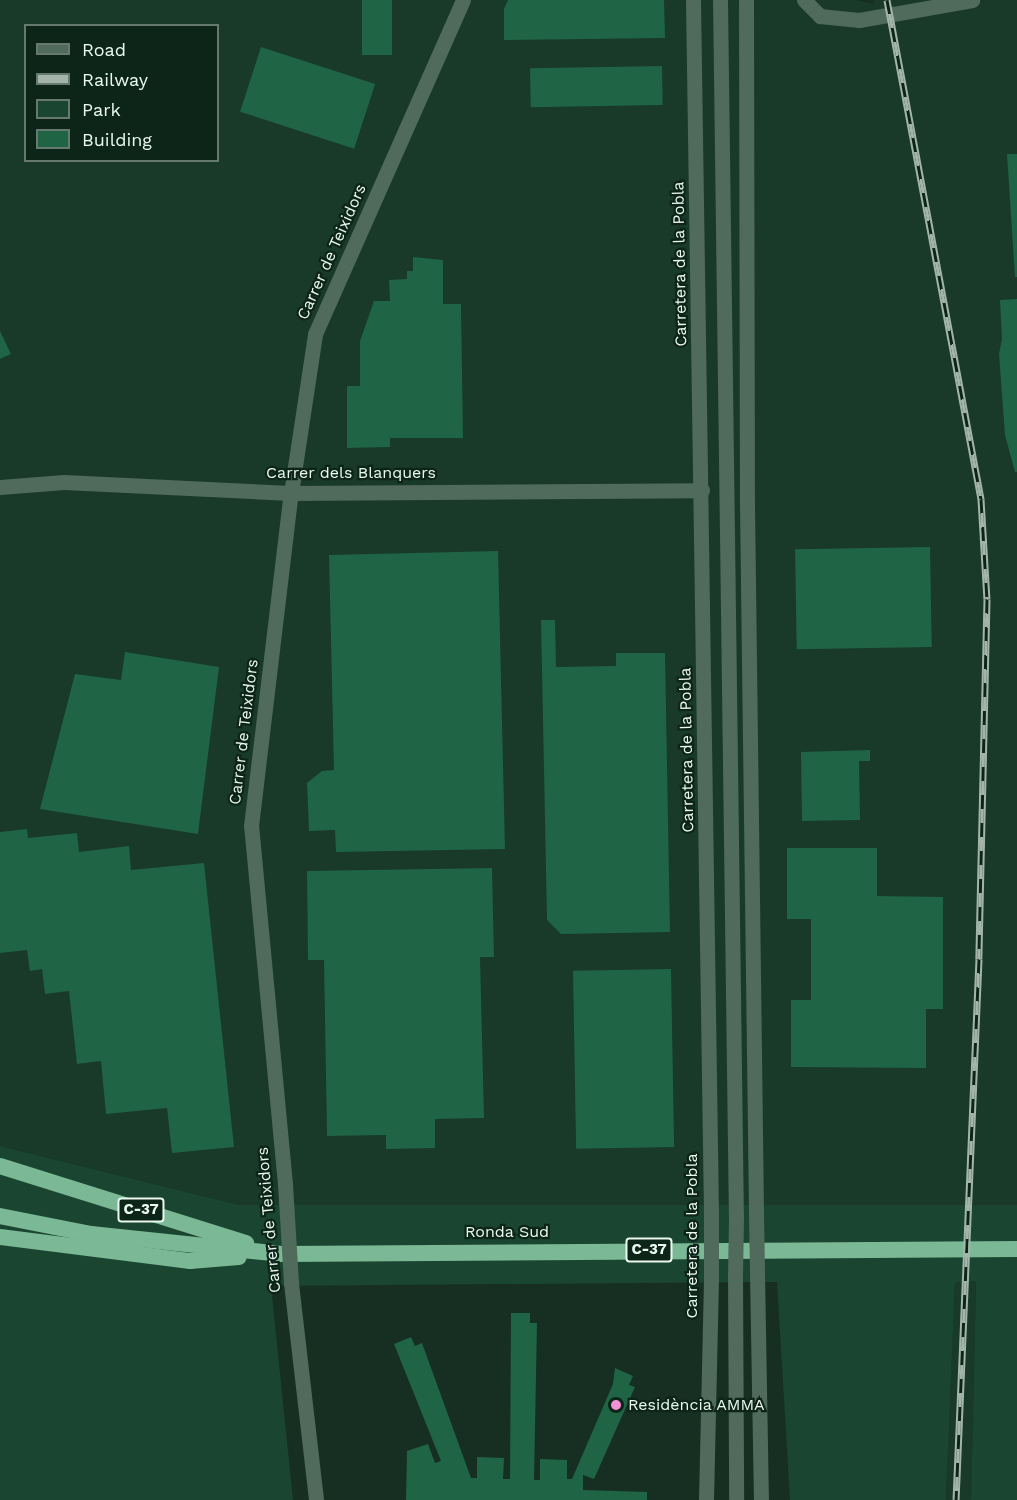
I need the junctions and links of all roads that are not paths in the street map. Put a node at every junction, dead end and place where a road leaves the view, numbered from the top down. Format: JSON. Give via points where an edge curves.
{"nodes":[{"id":1,"x":463,"y":0,"type":"edge"},
{"id":2,"x":693,"y":0,"type":"edge"},
{"id":3,"x":720,"y":0,"type":"edge"},
{"id":4,"x":746,"y":0,"type":"edge"},
{"id":5,"x":804,"y":0,"type":"edge"},
{"id":6,"x":972,"y":0,"type":"edge"},
{"id":7,"x":0,"y":487,"type":"edge"},
{"id":8,"x":702,"y":490,"type":"junction"},
{"id":9,"x":291,"y":493,"type":"junction"},
{"id":10,"x":0,"y":1166,"type":"edge"},
{"id":11,"x":0,"y":1216,"type":"edge"},
{"id":12,"x":0,"y":1237,"type":"edge"},
{"id":13,"x":1017,"y":1249,"type":"edge"},
{"id":14,"x":282,"y":1254,"type":"junction"},
{"id":15,"x":316,"y":1500,"type":"edge"},
{"id":16,"x":706,"y":1500,"type":"edge"},
{"id":17,"x":736,"y":1500,"type":"edge"},
{"id":18,"x":761,"y":1500,"type":"edge"}],
"edges":[{"from":1,"to":9,"type":"street","name":"Carrer de Teixidors","via":[[315,334]]},
{"from":2,"to":8,"type":"street","name":"Carretera de la Pobla"},
{"from":3,"to":17,"type":"street","bridge":true,"via":[[736,1216]]},
{"from":4,"to":18,"type":"street","bridge":true,"via":[[747,504]]},
{"from":5,"to":6,"type":"street","via":[[820,16],[859,21]]},
{"from":7,"to":9,"type":"street","name":"Carrer dels Blanquers","via":[[63,482]]},
{"from":8,"to":9,"type":"street","name":"Carrer dels Blanquers"},
{"from":8,"to":16,"type":"street","name":"Carretera de la Pobla","bridge":true,"via":[[711,1215]]},
{"from":9,"to":15,"type":"street","name":"Carrer de Teixidors","bridge":true,"via":[[250,826],[291,1283]]},
{"from":10,"to":14,"type":"highway","number":"C-37"},
{"from":11,"to":14,"type":"highway","name":"Ronda Sud","number":"C-37","via":[[91,1234]]},
{"from":12,"to":14,"type":"highway","number":"C-37","via":[[190,1261]]},
{"from":13,"to":14,"type":"highway","name":"Ronda Sud","number":"C-37"}]}
